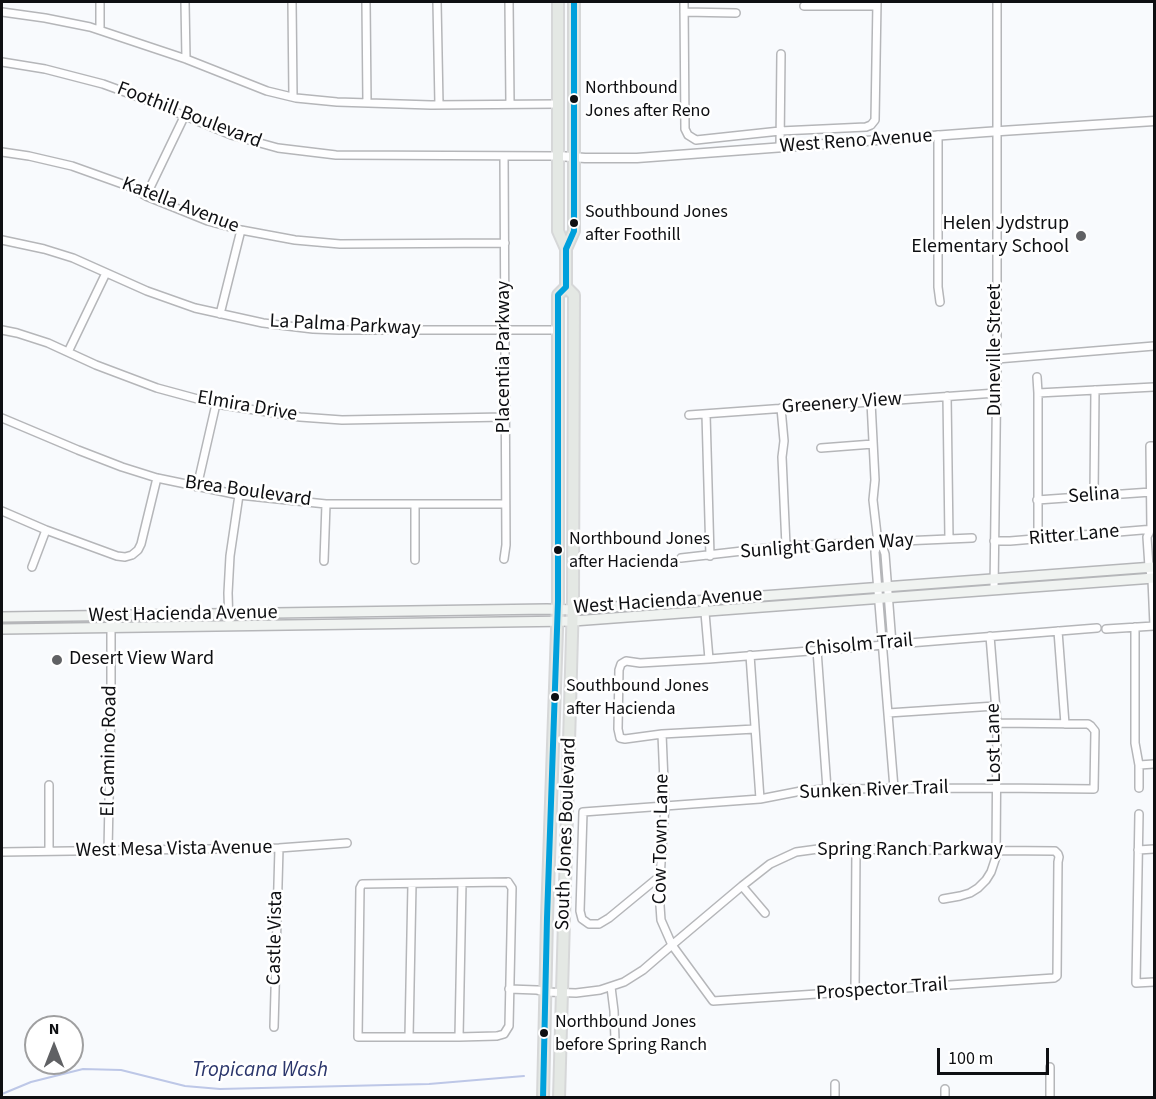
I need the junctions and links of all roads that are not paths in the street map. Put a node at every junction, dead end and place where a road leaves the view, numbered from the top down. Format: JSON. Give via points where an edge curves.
{"nodes":[{"id":1,"x":100,"y":2,"type":"edge"},
{"id":2,"x":185,"y":2,"type":"edge"},
{"id":3,"x":292,"y":2,"type":"edge"},
{"id":4,"x":366,"y":2,"type":"edge"},
{"id":5,"x":437,"y":2,"type":"edge"},
{"id":6,"x":509,"y":2,"type":"edge"},
{"id":7,"x":558,"y":2,"type":"edge"},
{"id":8,"x":574,"y":2,"type":"edge"},
{"id":9,"x":684,"y":2,"type":"edge"},
{"id":10,"x":997,"y":2,"type":"edge"},
{"id":11,"x":877,"y":4,"type":"edge"},
{"id":12,"x":804,"y":6,"type":"dead end"},
{"id":13,"x":2,"y":12,"type":"edge"},
{"id":14,"x":684,"y":12,"type":"junction"},
{"id":15,"x":736,"y":13,"type":"dead end"},
{"id":16,"x":100,"y":30,"type":"junction"},
{"id":17,"x":781,"y":54,"type":"dead end"},
{"id":18,"x":186,"y":59,"type":"junction"},
{"id":19,"x":2,"y":62,"type":"edge"},
{"id":20,"x":293,"y":97,"type":"junction"},
{"id":21,"x":367,"y":103,"type":"junction"},
{"id":22,"x":510,"y":104,"type":"junction"},
{"id":23,"x":558,"y":104,"type":"junction"},
{"id":24,"x":439,"y":105,"type":"junction"},
{"id":25,"x":184,"y":117,"type":"junction"},
{"id":26,"x":1155,"y":121,"type":"edge"},
{"id":27,"x":780,"y":130,"type":"junction"},
{"id":28,"x":997,"y":131,"type":"junction"},
{"id":29,"x":938,"y":135,"type":"junction"},
{"id":30,"x":780,"y":147,"type":"junction"},
{"id":31,"x":2,"y":152,"type":"edge"},
{"id":32,"x":504,"y":156,"type":"junction"},
{"id":33,"x":558,"y":156,"type":"junction"},
{"id":34,"x":574,"y":158,"type":"junction"},
{"id":35,"x":146,"y":196,"type":"junction"},
{"id":36,"x":241,"y":230,"type":"junction"},
{"id":37,"x":2,"y":240,"type":"edge"},
{"id":38,"x":505,"y":243,"type":"junction"},
{"id":39,"x":566,"y":249,"type":"junction"},
{"id":40,"x":106,"y":273,"type":"junction"},
{"id":41,"x":566,"y":287,"type":"junction"},
{"id":42,"x":940,"y":302,"type":"dead end"},
{"id":43,"x":220,"y":314,"type":"junction"},
{"id":44,"x":2,"y":330,"type":"edge"},
{"id":45,"x":504,"y":330,"type":"junction"},
{"id":46,"x":558,"y":330,"type":"junction"},
{"id":47,"x":1155,"y":346,"type":"edge"},
{"id":48,"x":68,"y":352,"type":"junction"},
{"id":49,"x":997,"y":358,"type":"junction"},
{"id":50,"x":1037,"y":377,"type":"dead end"},
{"id":51,"x":1155,"y":387,"type":"edge"},
{"id":52,"x":1095,"y":390,"type":"junction"},
{"id":53,"x":996,"y":393,"type":"junction"},
{"id":54,"x":1038,"y":393,"type":"junction"},
{"id":55,"x":947,"y":396,"type":"junction"},
{"id":56,"x":871,"y":402,"type":"junction"},
{"id":57,"x":216,"y":404,"type":"junction"},
{"id":58,"x":558,"y":406,"type":"junction"},
{"id":59,"x":574,"y":406,"type":"junction"},
{"id":60,"x":782,"y":408,"type":"junction"},
{"id":61,"x":706,"y":414,"type":"junction"},
{"id":62,"x":689,"y":415,"type":"dead end"},
{"id":63,"x":2,"y":417,"type":"edge"},
{"id":64,"x":506,"y":417,"type":"junction"},
{"id":65,"x":873,"y":444,"type":"junction"},
{"id":66,"x":1155,"y":446,"type":"edge"},
{"id":67,"x":821,"y":448,"type":"dead end"},
{"id":68,"x":157,"y":478,"type":"junction"},
{"id":69,"x":197,"y":487,"type":"junction"},
{"id":70,"x":1151,"y":492,"type":"junction"},
{"id":71,"x":239,"y":495,"type":"junction"},
{"id":72,"x":1094,"y":496,"type":"junction"},
{"id":73,"x":1037,"y":501,"type":"junction"},
{"id":74,"x":326,"y":504,"type":"junction"},
{"id":75,"x":415,"y":504,"type":"junction"},
{"id":76,"x":506,"y":504,"type":"junction"},
{"id":77,"x":2,"y":511,"type":"edge"},
{"id":78,"x":46,"y":530,"type":"junction"},
{"id":79,"x":1153,"y":531,"type":"edge"},
{"id":80,"x":972,"y":538,"type":"dead end"},
{"id":81,"x":1038,"y":538,"type":"junction"},
{"id":82,"x":949,"y":539,"type":"junction"},
{"id":83,"x":994,"y":541,"type":"junction"},
{"id":84,"x":878,"y":543,"type":"junction"},
{"id":85,"x":786,"y":546,"type":"junction"},
{"id":86,"x":710,"y":556,"type":"junction"},
{"id":87,"x":681,"y":558,"type":"dead end"},
{"id":88,"x":504,"y":559,"type":"dead end"},
{"id":89,"x":415,"y":560,"type":"dead end"},
{"id":90,"x":324,"y":561,"type":"dead end"},
{"id":91,"x":32,"y":567,"type":"dead end"},
{"id":92,"x":1152,"y":567,"type":"edge"},
{"id":93,"x":1153,"y":578,"type":"edge"},
{"id":94,"x":994,"y":579,"type":"junction"},
{"id":95,"x":882,"y":587,"type":"junction"},
{"id":96,"x":994,"y":590,"type":"junction"},
{"id":97,"x":884,"y":598,"type":"junction"},
{"id":98,"x":704,"y":601,"type":"junction"},
{"id":99,"x":558,"y":609,"type":"junction"},
{"id":100,"x":446,"y":611,"type":"junction"},
{"id":101,"x":705,"y":612,"type":"junction"},
{"id":102,"x":295,"y":613,"type":"junction"},
{"id":103,"x":229,"y":614,"type":"junction"},
{"id":104,"x":111,"y":616,"type":"junction"},
{"id":105,"x":573,"y":616,"type":"junction"},
{"id":106,"x":2,"y":617,"type":"edge"},
{"id":107,"x":557,"y":621,"type":"junction"},
{"id":108,"x":446,"y":623,"type":"junction"},
{"id":109,"x":296,"y":625,"type":"junction"},
{"id":110,"x":229,"y":626,"type":"junction"},
{"id":111,"x":1154,"y":626,"type":"edge"},
{"id":112,"x":111,"y":627,"type":"junction"},
{"id":113,"x":1135,"y":627,"type":"junction"},
{"id":114,"x":2,"y":628,"type":"edge"},
{"id":115,"x":1097,"y":628,"type":"dead end"},
{"id":116,"x":1106,"y":628,"type":"dead end"},
{"id":117,"x":1058,"y":631,"type":"junction"},
{"id":118,"x":990,"y":636,"type":"junction"},
{"id":119,"x":883,"y":644,"type":"junction"},
{"id":120,"x":892,"y":644,"type":"junction"},
{"id":121,"x":817,"y":650,"type":"junction"},
{"id":122,"x":750,"y":655,"type":"junction"},
{"id":123,"x":709,"y":659,"type":"junction"},
{"id":124,"x":995,"y":706,"type":"junction"},
{"id":125,"x":888,"y":713,"type":"junction"},
{"id":126,"x":997,"y":723,"type":"junction"},
{"id":127,"x":1065,"y":724,"type":"junction"},
{"id":128,"x":755,"y":729,"type":"junction"},
{"id":129,"x":662,"y":734,"type":"junction"},
{"id":130,"x":1155,"y":764,"type":"edge"},
{"id":131,"x":1139,"y":765,"type":"junction"},
{"id":132,"x":49,"y":785,"type":"dead end"},
{"id":133,"x":894,"y":788,"type":"junction"},
{"id":134,"x":997,"y":788,"type":"junction"},
{"id":135,"x":1139,"y":788,"type":"dead end"},
{"id":136,"x":827,"y":789,"type":"junction"},
{"id":137,"x":760,"y":799,"type":"junction"},
{"id":138,"x":665,"y":806,"type":"junction"},
{"id":139,"x":1138,"y":814,"type":"dead end"},
{"id":140,"x":347,"y":843,"type":"dead end"},
{"id":141,"x":279,"y":849,"type":"junction"},
{"id":142,"x":856,"y":849,"type":"junction"},
{"id":143,"x":1155,"y":849,"type":"edge"},
{"id":144,"x":1138,"y":850,"type":"junction"},
{"id":145,"x":49,"y":851,"type":"junction"},
{"id":146,"x":108,"y":851,"type":"junction"},
{"id":147,"x":997,"y":851,"type":"junction"},
{"id":148,"x":2,"y":852,"type":"edge"},
{"id":149,"x":660,"y":876,"type":"junction"},
{"id":150,"x":462,"y":883,"type":"junction"},
{"id":151,"x":412,"y":884,"type":"junction"},
{"id":152,"x":742,"y":886,"type":"junction"},
{"id":153,"x":943,"y":898,"type":"dead end"},
{"id":154,"x":765,"y":913,"type":"dead end"},
{"id":155,"x":672,"y":945,"type":"junction"},
{"id":156,"x":1051,"y":978,"type":"joint"},
{"id":157,"x":1155,"y":982,"type":"edge"},
{"id":158,"x":611,"y":987,"type":"junction"},
{"id":159,"x":509,"y":989,"type":"junction"},
{"id":160,"x":855,"y":991,"type":"junction"},
{"id":161,"x":546,"y":992,"type":"junction"},
{"id":162,"x":562,"y":993,"type":"junction"},
{"id":163,"x":713,"y":1001,"type":"joint"},
{"id":164,"x":274,"y":1027,"type":"dead end"},
{"id":165,"x":409,"y":1037,"type":"junction"},
{"id":166,"x":459,"y":1037,"type":"junction"},
{"id":167,"x":615,"y":1040,"type":"dead end"},
{"id":168,"x":1050,"y":1066,"type":"dead end"},
{"id":169,"x":835,"y":1084,"type":"dead end"},
{"id":170,"x":945,"y":1089,"type":"dead end"},
{"id":171,"x":543,"y":1098,"type":"edge"},
{"id":172,"x":559,"y":1098,"type":"edge"},
{"id":173,"x":835,"y":1098,"type":"edge"},
{"id":174,"x":945,"y":1098,"type":"edge"},
{"id":175,"x":1050,"y":1098,"type":"edge"}],
"edges":[{"from":1,"to":16,"type":"street"},
{"from":2,"to":18,"type":"street"},
{"from":3,"to":20,"type":"street"},
{"from":4,"to":21,"type":"street"},
{"from":5,"to":24,"type":"street"},
{"from":6,"to":22,"type":"street"},
{"from":7,"to":23,"type":"main road","name":"South Jones Boulevard"},
{"from":8,"to":34,"type":"main road","name":"South Jones Boulevard"},
{"from":9,"to":14,"type":"street"},
{"from":10,"to":28,"type":"street","name":"Duneville Street"},
{"from":11,"to":12,"type":"street"},
{"from":11,"to":27,"type":"street","via":[[875,120],[866,127]]},
{"from":13,"to":16,"type":"street"},
{"from":14,"to":15,"type":"street"},
{"from":14,"to":27,"type":"street","via":[[688,135],[696,140]]},
{"from":16,"to":18,"type":"street"},
{"from":17,"to":27,"type":"street"},
{"from":18,"to":20,"type":"street","via":[[267,91]]},
{"from":19,"to":25,"type":"street","name":"Foothill Boulevard","via":[[84,78]]},
{"from":20,"to":21,"type":"street"},
{"from":21,"to":24,"type":"street"},
{"from":22,"to":23,"type":"street"},
{"from":22,"to":24,"type":"street"},
{"from":23,"to":33,"type":"main road","name":"South Jones Boulevard"},
{"from":25,"to":32,"type":"street","name":"Foothill Boulevard","via":[[246,140],[307,152]]},
{"from":25,"to":35,"type":"street"},
{"from":26,"to":28,"type":"street","name":"West Reno Avenue"},
{"from":27,"to":30,"type":"street"},
{"from":28,"to":29,"type":"street","name":"West Reno Avenue"},
{"from":28,"to":49,"type":"street","name":"Duneville Street"},
{"from":29,"to":30,"type":"street","name":"West Reno Avenue"},
{"from":29,"to":42,"type":"street"},
{"from":30,"to":34,"type":"street","name":"West Reno Avenue","via":[[637,158]]},
{"from":31,"to":35,"type":"street","name":"Katella Avenue","via":[[72,166]]},
{"from":32,"to":33,"type":"street","name":"Foothill Boulevard"},
{"from":32,"to":38,"type":"street","name":"Placentia Parkway"},
{"from":33,"to":34,"type":"street","name":"West Reno Avenue"},
{"from":33,"to":39,"type":"main road","name":"South Jones Boulevard","via":[[558,231]]},
{"from":34,"to":39,"type":"main road","name":"South Jones Boulevard","via":[[574,231]]},
{"from":35,"to":36,"type":"street","name":"Katella Avenue"},
{"from":36,"to":38,"type":"street","name":"Katella Avenue","via":[[340,244]]},
{"from":36,"to":43,"type":"street"},
{"from":37,"to":40,"type":"street","name":"La Palma Parkway","via":[[45,249]]},
{"from":38,"to":45,"type":"street","name":"Placentia Parkway"},
{"from":39,"to":41,"type":"main road","name":"South Jones Boulevard"},
{"from":40,"to":43,"type":"street","name":"La Palma Parkway","via":[[169,300]]},
{"from":40,"to":48,"type":"street"},
{"from":41,"to":46,"type":"main road","name":"South Jones Boulevard","via":[[558,295]]},
{"from":41,"to":59,"type":"main road","name":"South Jones Boulevard","via":[[574,295]]},
{"from":43,"to":45,"type":"street","name":"La Palma Parkway","via":[[313,329]]},
{"from":44,"to":48,"type":"street","name":"Elmira Drive"},
{"from":45,"to":46,"type":"street","name":"La Palma Parkway"},
{"from":45,"to":64,"type":"street","name":"Placentia Parkway"},
{"from":46,"to":58,"type":"main road","name":"South Jones Boulevard"},
{"from":47,"to":49,"type":"street"},
{"from":48,"to":57,"type":"street","name":"Elmira Drive","via":[[157,388]]},
{"from":49,"to":53,"type":"street","name":"Duneville Street"},
{"from":50,"to":54,"type":"street"},
{"from":51,"to":52,"type":"street"},
{"from":52,"to":54,"type":"street"},
{"from":52,"to":72,"type":"street"},
{"from":53,"to":55,"type":"street","name":"Greenery View"},
{"from":53,"to":83,"type":"street","name":"Duneville Street"},
{"from":54,"to":73,"type":"street"},
{"from":55,"to":56,"type":"street","name":"Greenery View"},
{"from":55,"to":82,"type":"street"},
{"from":56,"to":60,"type":"street","name":"Greenery View"},
{"from":56,"to":65,"type":"street"},
{"from":57,"to":64,"type":"street","name":"Elmira Drive","via":[[342,420]]},
{"from":57,"to":69,"type":"street"},
{"from":58,"to":59,"type":"main road"},
{"from":58,"to":99,"type":"main road","name":"South Jones Boulevard"},
{"from":59,"to":105,"type":"main road","name":"South Jones Boulevard"},
{"from":60,"to":61,"type":"street","name":"Greenery View"},
{"from":60,"to":85,"type":"street"},
{"from":61,"to":62,"type":"street","name":"Greenery View"},
{"from":61,"to":86,"type":"street"},
{"from":63,"to":68,"type":"street","name":"Brea Boulevard"},
{"from":64,"to":76,"type":"street","name":"Placentia Parkway"},
{"from":65,"to":67,"type":"street"},
{"from":65,"to":84,"type":"street"},
{"from":66,"to":70,"type":"street","via":[[1150,446]]},
{"from":68,"to":69,"type":"street","name":"Brea Boulevard"},
{"from":68,"to":78,"type":"street","via":[[141,544],[132,555],[117,556]]},
{"from":69,"to":71,"type":"street","name":"Brea Boulevard"},
{"from":70,"to":72,"type":"street","name":"Selina"},
{"from":70,"to":79,"type":"street"},
{"from":71,"to":74,"type":"street","name":"Brea Boulevard"},
{"from":71,"to":103,"type":"street","via":[[230,556]]},
{"from":72,"to":73,"type":"street","name":"Selina"},
{"from":73,"to":81,"type":"street"},
{"from":74,"to":75,"type":"street","name":"Brea Boulevard"},
{"from":74,"to":90,"type":"street"},
{"from":75,"to":76,"type":"street","name":"Brea Boulevard"},
{"from":75,"to":89,"type":"street"},
{"from":76,"to":88,"type":"street","name":"Placentia Parkway"},
{"from":77,"to":78,"type":"street"},
{"from":78,"to":91,"type":"street"},
{"from":79,"to":81,"type":"street","name":"Ritter Lane"},
{"from":79,"to":92,"type":"street","via":[[1147,537]]},
{"from":80,"to":82,"type":"street","name":"Sunlight Garden Way"},
{"from":81,"to":83,"type":"street","name":"Ritter Lane"},
{"from":82,"to":84,"type":"street","name":"Sunlight Garden Way"},
{"from":83,"to":94,"type":"street","name":"Duneville Street"},
{"from":84,"to":85,"type":"street","name":"Sunlight Garden Way"},
{"from":84,"to":95,"type":"street","via":[[885,554]]},
{"from":85,"to":86,"type":"street","name":"Sunlight Garden Way"},
{"from":86,"to":87,"type":"street","name":"Sunlight Garden Way"},
{"from":92,"to":93,"type":"street"},
{"from":92,"to":94,"type":"main road","name":"West Hacienda Avenue"},
{"from":93,"to":96,"type":"main road","name":"West Hacienda Avenue"},
{"from":93,"to":111,"type":"street"},
{"from":94,"to":95,"type":"main road","name":"West Hacienda Avenue"},
{"from":94,"to":96,"type":"street","name":"Duneville Street"},
{"from":95,"to":97,"type":"street"},
{"from":95,"to":98,"type":"main road","name":"West Hacienda Avenue"},
{"from":96,"to":97,"type":"main road","name":"West Hacienda Avenue"},
{"from":97,"to":101,"type":"main road","name":"West Hacienda Avenue"},
{"from":97,"to":119,"type":"street"},
{"from":97,"to":120,"type":"street"},
{"from":98,"to":101,"type":"street"},
{"from":98,"to":105,"type":"main road","name":"West Hacienda Avenue"},
{"from":99,"to":100,"type":"main road","name":"West Hacienda Avenue"},
{"from":99,"to":105,"type":"main road","name":"West Hacienda Avenue"},
{"from":99,"to":107,"type":"main road","name":"South Jones Boulevard"},
{"from":100,"to":102,"type":"main road","name":"West Hacienda Avenue"},
{"from":100,"to":108,"type":"main road"},
{"from":101,"to":105,"type":"main road","name":"West Hacienda Avenue"},
{"from":101,"to":123,"type":"street"},
{"from":102,"to":103,"type":"main road","name":"West Hacienda Avenue"},
{"from":102,"to":109,"type":"main road"},
{"from":103,"to":104,"type":"main road","name":"West Hacienda Avenue"},
{"from":103,"to":110,"type":"street"},
{"from":104,"to":106,"type":"main road","name":"West Hacienda Avenue"},
{"from":104,"to":112,"type":"street","name":"El Camino Road"},
{"from":105,"to":107,"type":"main road","name":"West Hacienda Avenue"},
{"from":105,"to":162,"type":"main road","name":"South Jones Boulevard"},
{"from":106,"to":114,"type":"main road"},
{"from":107,"to":108,"type":"main road","name":"West Hacienda Avenue"},
{"from":107,"to":161,"type":"main road","name":"South Jones Boulevard"},
{"from":108,"to":109,"type":"main road","name":"West Hacienda Avenue"},
{"from":109,"to":110,"type":"main road","name":"West Hacienda Avenue"},
{"from":110,"to":112,"type":"main road","name":"West Hacienda Avenue"},
{"from":111,"to":113,"type":"street"},
{"from":112,"to":114,"type":"main road","name":"West Hacienda Avenue"},
{"from":112,"to":146,"type":"street","name":"El Camino Road"},
{"from":113,"to":116,"type":"street"},
{"from":113,"to":131,"type":"street","via":[[1135,743]]},
{"from":115,"to":117,"type":"street","name":"Chisolm Trail"},
{"from":117,"to":118,"type":"street","name":"Chisolm Trail"},
{"from":117,"to":127,"type":"street"},
{"from":118,"to":120,"type":"street","name":"Chisolm Trail"},
{"from":118,"to":124,"type":"street","name":"Lost Lane"},
{"from":119,"to":120,"type":"street","name":"Chisolm Trail"},
{"from":119,"to":121,"type":"street","name":"Chisolm Trail"},
{"from":119,"to":125,"type":"street"},
{"from":121,"to":122,"type":"street","name":"Chisolm Trail"},
{"from":121,"to":136,"type":"street"},
{"from":122,"to":123,"type":"street","name":"Chisolm Trail"},
{"from":122,"to":128,"type":"street"},
{"from":123,"to":129,"type":"street","name":"Chisolm Trail","via":[[621,664],[620,738]]},
{"from":124,"to":125,"type":"street"},
{"from":124,"to":126,"type":"street","name":"Lost Lane"},
{"from":125,"to":133,"type":"street"},
{"from":126,"to":127,"type":"street"},
{"from":126,"to":134,"type":"street","name":"Lost Lane"},
{"from":127,"to":134,"type":"street","name":"Sunken River Trail","via":[[1088,724],[1094,730],[1094,789]]},
{"from":128,"to":129,"type":"street"},
{"from":128,"to":137,"type":"street"},
{"from":129,"to":138,"type":"street","name":"Cow Town Lane"},
{"from":130,"to":131,"type":"street"},
{"from":131,"to":135,"type":"street"},
{"from":132,"to":145,"type":"street"},
{"from":133,"to":134,"type":"street","name":"Sunken River Trail"},
{"from":133,"to":136,"type":"street","name":"Sunken River Trail"},
{"from":134,"to":147,"type":"street","name":"Lost Lane"},
{"from":136,"to":137,"type":"street","name":"Sunken River Trail"},
{"from":137,"to":138,"type":"street","name":"Sunken River Trail"},
{"from":138,"to":149,"type":"street","name":"Cow Town Lane"},
{"from":138,"to":149,"type":"street","name":"Sunken River Trail","via":[[583,812],[582,919],[599,924]]},
{"from":139,"to":144,"type":"street"},
{"from":140,"to":141,"type":"street","name":"West Mesa Vista Avenue"},
{"from":141,"to":146,"type":"street","name":"West Mesa Vista Avenue"},
{"from":141,"to":164,"type":"street","name":"Castle Vista"},
{"from":142,"to":147,"type":"street","name":"Spring Ranch Parkway"},
{"from":142,"to":152,"type":"street","name":"Spring Ranch Parkway","via":[[796,852],[770,864]]},
{"from":142,"to":160,"type":"street"},
{"from":143,"to":144,"type":"street"},
{"from":144,"to":157,"type":"street","via":[[1136,984]]},
{"from":145,"to":146,"type":"street","name":"West Mesa Vista Avenue"},
{"from":145,"to":148,"type":"street","name":"West Mesa Vista Avenue"},
{"from":147,"to":153,"type":"street","via":[[991,872],[978,888]]},
{"from":147,"to":156,"type":"street","name":"Spring Ranch Parkway","via":[[1058,854],[1057,976]]},
{"from":149,"to":155,"type":"street","name":"Cow Town Lane","via":[[661,920]]},
{"from":150,"to":151,"type":"street"},
{"from":150,"to":159,"type":"street","via":[[508,882],[512,888]]},
{"from":150,"to":166,"type":"street"},
{"from":151,"to":165,"type":"street"},
{"from":151,"to":165,"type":"street","via":[[360,886],[357,1035]]},
{"from":152,"to":154,"type":"street"},
{"from":152,"to":155,"type":"street","name":"Spring Ranch Parkway"},
{"from":155,"to":158,"type":"street","name":"Spring Ranch Parkway","via":[[643,970]]},
{"from":155,"to":163,"type":"street","name":"Cow Town Lane"},
{"from":156,"to":160,"type":"street","name":"Prospector Trail"},
{"from":158,"to":162,"type":"street","name":"Spring Ranch Parkway"},
{"from":158,"to":167,"type":"street"},
{"from":159,"to":161,"type":"street","name":"Spring Ranch Parkway"},
{"from":159,"to":166,"type":"street","via":[[509,1026],[504,1034]]},
{"from":160,"to":163,"type":"street","name":"Prospector Trail"},
{"from":161,"to":162,"type":"street","name":"Spring Ranch Parkway"},
{"from":161,"to":171,"type":"main road","name":"South Jones Boulevard"},
{"from":162,"to":172,"type":"main road","name":"South Jones Boulevard"},
{"from":165,"to":166,"type":"street"},
{"from":168,"to":175,"type":"street"},
{"from":169,"to":173,"type":"street"},
{"from":170,"to":174,"type":"street"}]}
